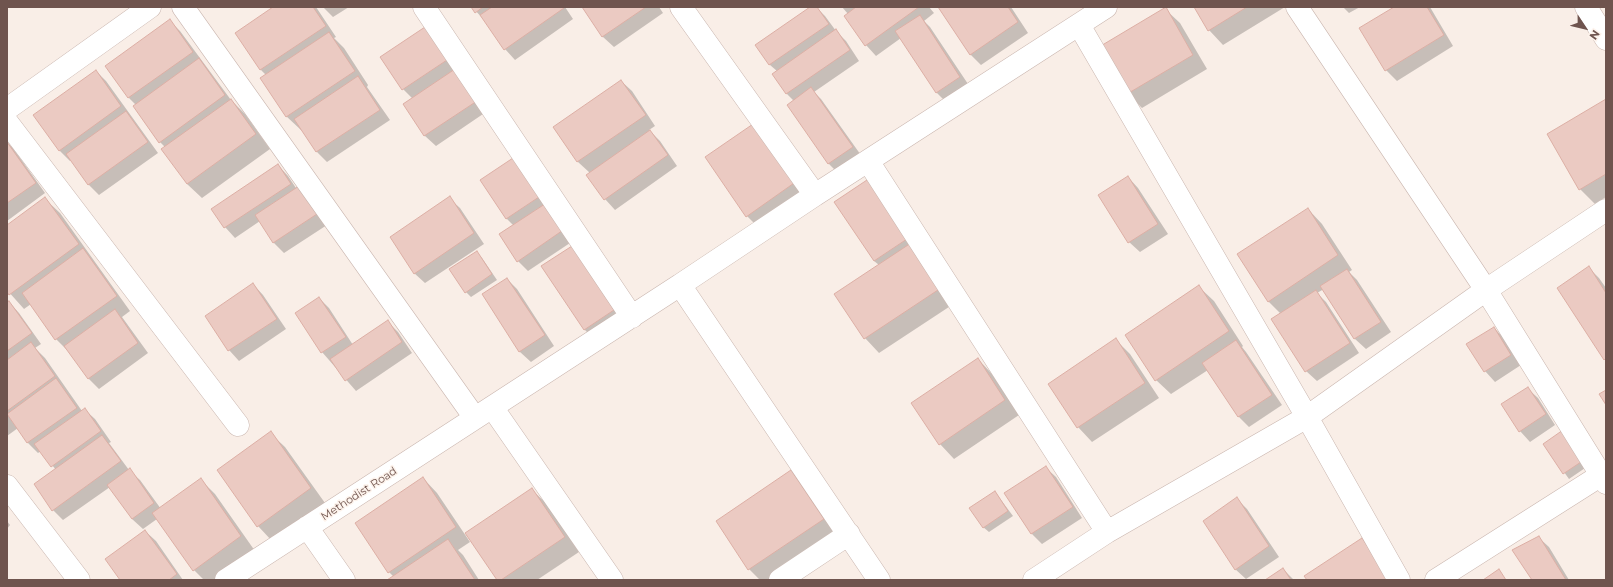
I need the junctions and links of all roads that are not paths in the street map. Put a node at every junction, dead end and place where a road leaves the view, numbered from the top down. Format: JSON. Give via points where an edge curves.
{"nodes":[{"id":1,"x":150,"y":7,"type":"edge"},
{"id":2,"x":183,"y":7,"type":"edge"},
{"id":3,"x":424,"y":7,"type":"edge"},
{"id":4,"x":682,"y":7,"type":"edge"},
{"id":5,"x":1106,"y":7,"type":"edge"},
{"id":6,"x":1297,"y":7,"type":"edge"},
{"id":7,"x":1586,"y":7,"type":"edge"},
{"id":8,"x":1079,"y":25,"type":"junction"},
{"id":9,"x":1606,"y":39,"type":"edge"},
{"id":10,"x":7,"y":109,"type":"edge"},
{"id":11,"x":7,"y":122,"type":"edge"},
{"id":12,"x":868,"y":161,"type":"junction"},
{"id":13,"x":815,"y":195,"type":"junction"},
{"id":14,"x":1606,"y":210,"type":"edge"},
{"id":15,"x":680,"y":285,"type":"junction"},
{"id":16,"x":1486,"y":290,"type":"junction"},
{"id":17,"x":632,"y":316,"type":"junction"},
{"id":18,"x":484,"y":413,"type":"junction"},
{"id":19,"x":1307,"y":417,"type":"junction"},
{"id":20,"x":238,"y":425,"type":"dead end"},
{"id":21,"x":1604,"y":477,"type":"edge"},
{"id":22,"x":7,"y":486,"type":"edge"},
{"id":23,"x":307,"y":527,"type":"junction"},
{"id":24,"x":1107,"y":532,"type":"junction"},
{"id":25,"x":849,"y":534,"type":"junction"},
{"id":26,"x":79,"y":580,"type":"edge"},
{"id":27,"x":226,"y":580,"type":"edge"},
{"id":28,"x":344,"y":580,"type":"edge"},
{"id":29,"x":612,"y":580,"type":"edge"},
{"id":30,"x":780,"y":580,"type":"edge"},
{"id":31,"x":879,"y":580,"type":"edge"},
{"id":32,"x":1034,"y":580,"type":"edge"},
{"id":33,"x":1399,"y":580,"type":"edge"},
{"id":34,"x":1436,"y":580,"type":"edge"}],
"edges":[{"from":1,"to":10,"type":"street"},
{"from":2,"to":18,"type":"street"},
{"from":3,"to":17,"type":"street"},
{"from":4,"to":13,"type":"street"},
{"from":5,"to":8,"type":"street","name":"Methodist Road"},
{"from":6,"to":16,"type":"street"},
{"from":7,"to":9,"type":"street"},
{"from":8,"to":12,"type":"street","name":"Methodist Road"},
{"from":8,"to":19,"type":"street"},
{"from":11,"to":20,"type":"street"},
{"from":12,"to":13,"type":"street","name":"Methodist Road"},
{"from":12,"to":24,"type":"street"},
{"from":13,"to":15,"type":"street","name":"Methodist Road"},
{"from":14,"to":16,"type":"street"},
{"from":15,"to":17,"type":"street","name":"Methodist Road"},
{"from":15,"to":25,"type":"street"},
{"from":16,"to":19,"type":"street"},
{"from":16,"to":21,"type":"street"},
{"from":17,"to":18,"type":"street","name":"Methodist Road"},
{"from":18,"to":23,"type":"street","name":"Methodist Road"},
{"from":18,"to":29,"type":"street"},
{"from":19,"to":24,"type":"street"},
{"from":19,"to":33,"type":"street"},
{"from":21,"to":34,"type":"street"},
{"from":22,"to":26,"type":"street"},
{"from":23,"to":27,"type":"street","name":"Methodist Road"},
{"from":23,"to":28,"type":"street"},
{"from":24,"to":32,"type":"street"},
{"from":25,"to":30,"type":"street"},
{"from":25,"to":31,"type":"street"}]}
